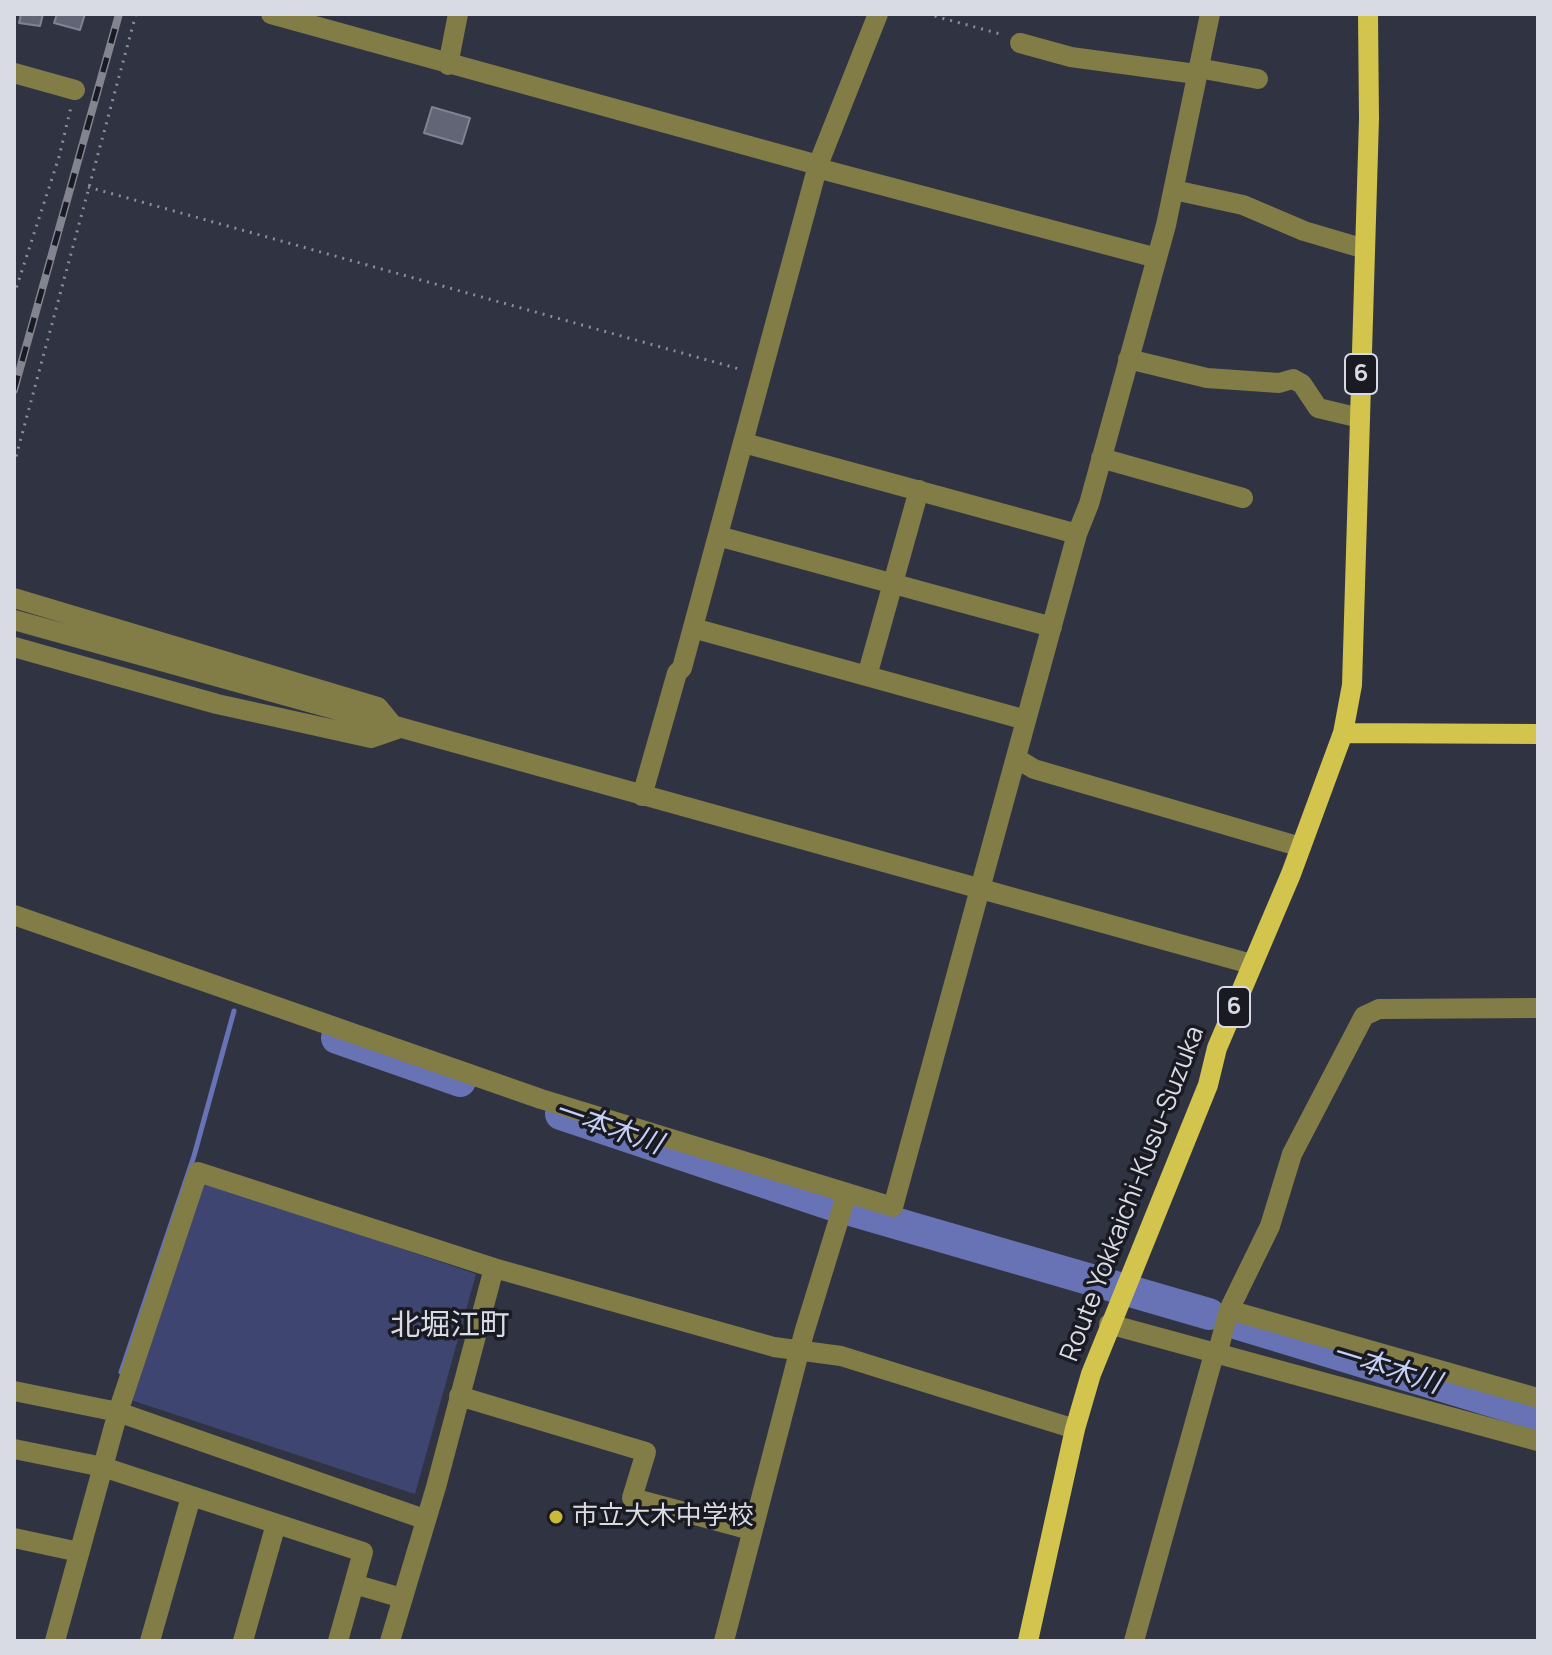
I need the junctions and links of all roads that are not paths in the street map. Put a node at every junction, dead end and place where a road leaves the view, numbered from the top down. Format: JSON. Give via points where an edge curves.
{"nodes":[{"id":1,"x":271,"y":14,"type":"edge"},
{"id":2,"x":458,"y":14,"type":"edge"},
{"id":3,"x":878,"y":14,"type":"edge"},
{"id":4,"x":1210,"y":14,"type":"edge"},
{"id":5,"x":1368,"y":14,"type":"edge"},
{"id":6,"x":1020,"y":43,"type":"road end"},
{"id":7,"x":448,"y":65,"type":"junction"},
{"id":8,"x":1197,"y":71,"type":"junction"},
{"id":9,"x":14,"y":73,"type":"edge"},
{"id":10,"x":1258,"y":79,"type":"dead end"},
{"id":11,"x":75,"y":90,"type":"road end"},
{"id":12,"x":817,"y":166,"type":"junction"},
{"id":13,"x":1174,"y":190,"type":"junction"},
{"id":14,"x":1365,"y":249,"type":"junction"},
{"id":15,"x":1157,"y":258,"type":"junction"},
{"id":16,"x":1128,"y":359,"type":"junction"},
{"id":17,"x":1360,"y":418,"type":"junction"},
{"id":18,"x":744,"y":443,"type":"junction"},
{"id":19,"x":1101,"y":458,"type":"junction"},
{"id":20,"x":919,"y":490,"type":"junction"},
{"id":21,"x":1243,"y":498,"type":"dead end"},
{"id":22,"x":1077,"y":534,"type":"junction"},
{"id":23,"x":718,"y":536,"type":"junction"},
{"id":24,"x":892,"y":584,"type":"junction"},
{"id":25,"x":14,"y":598,"type":"edge"},
{"id":26,"x":14,"y":620,"type":"edge"},
{"id":27,"x":1052,"y":627,"type":"junction"},
{"id":28,"x":693,"y":628,"type":"junction"},
{"id":29,"x":14,"y":647,"type":"edge"},
{"id":30,"x":867,"y":676,"type":"junction"},
{"id":31,"x":1026,"y":720,"type":"junction"},
{"id":32,"x":397,"y":729,"type":"junction"},
{"id":33,"x":1343,"y":733,"type":"junction"},
{"id":34,"x":1538,"y":734,"type":"edge"},
{"id":35,"x":1016,"y":758,"type":"junction"},
{"id":36,"x":642,"y":796,"type":"junction"},
{"id":37,"x":1301,"y":847,"type":"junction"},
{"id":38,"x":981,"y":889,"type":"junction"},
{"id":39,"x":14,"y":915,"type":"edge"},
{"id":40,"x":1251,"y":964,"type":"junction"},
{"id":41,"x":1538,"y":1008,"type":"edge"},
{"id":42,"x":847,"y":1193,"type":"junction"},
{"id":43,"x":494,"y":1268,"type":"junction"},
{"id":44,"x":1229,"y":1310,"type":"junction"},
{"id":45,"x":1109,"y":1324,"type":"junction"},
{"id":46,"x":802,"y":1349,"type":"junction"},
{"id":47,"x":1216,"y":1354,"type":"junction"},
{"id":48,"x":14,"y":1391,"type":"edge"},
{"id":49,"x":459,"y":1396,"type":"junction"},
{"id":50,"x":1538,"y":1398,"type":"edge"},
{"id":51,"x":111,"y":1411,"type":"junction"},
{"id":52,"x":1075,"y":1429,"type":"junction"},
{"id":53,"x":1538,"y":1441,"type":"edge"},
{"id":54,"x":14,"y":1449,"type":"edge"},
{"id":55,"x":103,"y":1467,"type":"junction"},
{"id":56,"x":191,"y":1497,"type":"junction"},
{"id":57,"x":424,"y":1519,"type":"junction"},
{"id":58,"x":276,"y":1524,"type":"junction"},
{"id":59,"x":751,"y":1530,"type":"junction"},
{"id":60,"x":14,"y":1538,"type":"edge"},
{"id":61,"x":79,"y":1552,"type":"junction"},
{"id":62,"x":354,"y":1584,"type":"junction"},
{"id":63,"x":402,"y":1598,"type":"junction"},
{"id":64,"x":55,"y":1641,"type":"edge"},
{"id":65,"x":150,"y":1641,"type":"edge"},
{"id":66,"x":243,"y":1641,"type":"edge"},
{"id":67,"x":338,"y":1641,"type":"edge"},
{"id":68,"x":390,"y":1641,"type":"edge"},
{"id":69,"x":724,"y":1641,"type":"edge"},
{"id":70,"x":1028,"y":1641,"type":"edge"},
{"id":71,"x":1134,"y":1641,"type":"edge"}],
"edges":[{"from":1,"to":7,"type":"street"},
{"from":2,"to":7,"type":"street"},
{"from":3,"to":12,"type":"street"},
{"from":4,"to":8,"type":"street"},
{"from":5,"to":14,"type":"main road","name":"Route Yokkaichi-Kusu-Suzuka","number":"6"},
{"from":6,"to":8,"type":"street","via":[[1071,57]]},
{"from":7,"to":12,"type":"street"},
{"from":8,"to":10,"type":"street"},
{"from":8,"to":13,"type":"street"},
{"from":9,"to":11,"type":"street"},
{"from":12,"to":15,"type":"street"},
{"from":12,"to":18,"type":"street"},
{"from":13,"to":14,"type":"street","via":[[1243,205]]},
{"from":13,"to":15,"type":"street"},
{"from":14,"to":17,"type":"main road","name":"Route Yokkaichi-Kusu-Suzuka","number":"6"},
{"from":15,"to":16,"type":"street"},
{"from":16,"to":17,"type":"street","via":[[1207,378],[1279,383],[1293,379],[1318,408]]},
{"from":16,"to":19,"type":"street"},
{"from":17,"to":33,"type":"main road","name":"Route Yokkaichi-Kusu-Suzuka","number":"6","via":[[1352,685]]},
{"from":18,"to":20,"type":"street"},
{"from":18,"to":23,"type":"street"},
{"from":19,"to":21,"type":"street"},
{"from":19,"to":22,"type":"street"},
{"from":20,"to":22,"type":"street"},
{"from":20,"to":24,"type":"street"},
{"from":22,"to":27,"type":"street"},
{"from":23,"to":24,"type":"street"},
{"from":23,"to":28,"type":"street"},
{"from":24,"to":27,"type":"street"},
{"from":24,"to":30,"type":"street"},
{"from":25,"to":32,"type":"street","via":[[378,707]]},
{"from":26,"to":32,"type":"street"},
{"from":27,"to":31,"type":"street"},
{"from":28,"to":30,"type":"street"},
{"from":28,"to":36,"type":"street"},
{"from":29,"to":32,"type":"street","via":[[217,704],[371,738]]},
{"from":30,"to":31,"type":"street"},
{"from":31,"to":35,"type":"street"},
{"from":32,"to":36,"type":"street"},
{"from":33,"to":34,"type":"main road"},
{"from":33,"to":37,"type":"main road","name":"Route Yokkaichi-Kusu-Suzuka","number":"6"},
{"from":35,"to":37,"type":"street","via":[[1034,769]]},
{"from":35,"to":38,"type":"street"},
{"from":36,"to":38,"type":"street"},
{"from":37,"to":40,"type":"main road","name":"Route Yokkaichi-Kusu-Suzuka","number":"6"},
{"from":38,"to":40,"type":"street"},
{"from":38,"to":42,"type":"street","via":[[893,1207]]},
{"from":39,"to":42,"type":"street","via":[[541,1099]]},
{"from":40,"to":45,"type":"main road","name":"Route Yokkaichi-Kusu-Suzuka","number":"6","via":[[1208,1085]]},
{"from":41,"to":44,"type":"street","via":[[1379,1009],[1364,1016],[1292,1154],[1270,1226]]},
{"from":42,"to":46,"type":"street"},
{"from":43,"to":46,"type":"street","via":[[774,1347]]},
{"from":43,"to":49,"type":"street"},
{"from":43,"to":51,"type":"street","via":[[198,1172]]},
{"from":44,"to":47,"type":"street"},
{"from":44,"to":50,"type":"street"},
{"from":45,"to":47,"type":"street"},
{"from":45,"to":52,"type":"main road","name":"Route Yokkaichi-Kusu-Suzuka","number":"6"},
{"from":46,"to":52,"type":"street","via":[[841,1356]]},
{"from":46,"to":59,"type":"street"},
{"from":47,"to":53,"type":"street"},
{"from":47,"to":71,"type":"street"},
{"from":48,"to":51,"type":"street"},
{"from":49,"to":57,"type":"street"},
{"from":49,"to":59,"type":"street","via":[[646,1452],[632,1498]]},
{"from":51,"to":55,"type":"street"},
{"from":51,"to":57,"type":"street"},
{"from":52,"to":70,"type":"main road","name":"Route Yokkaichi-Kusu-Suzuka","number":"6"},
{"from":54,"to":55,"type":"street"},
{"from":55,"to":56,"type":"street"},
{"from":55,"to":61,"type":"street"},
{"from":56,"to":58,"type":"street"},
{"from":56,"to":65,"type":"street"},
{"from":57,"to":63,"type":"street"},
{"from":58,"to":62,"type":"street","via":[[363,1552]]},
{"from":58,"to":66,"type":"street"},
{"from":59,"to":69,"type":"street"},
{"from":60,"to":61,"type":"street"},
{"from":61,"to":64,"type":"street"},
{"from":62,"to":63,"type":"street"},
{"from":62,"to":67,"type":"street"},
{"from":63,"to":68,"type":"street"}]}
